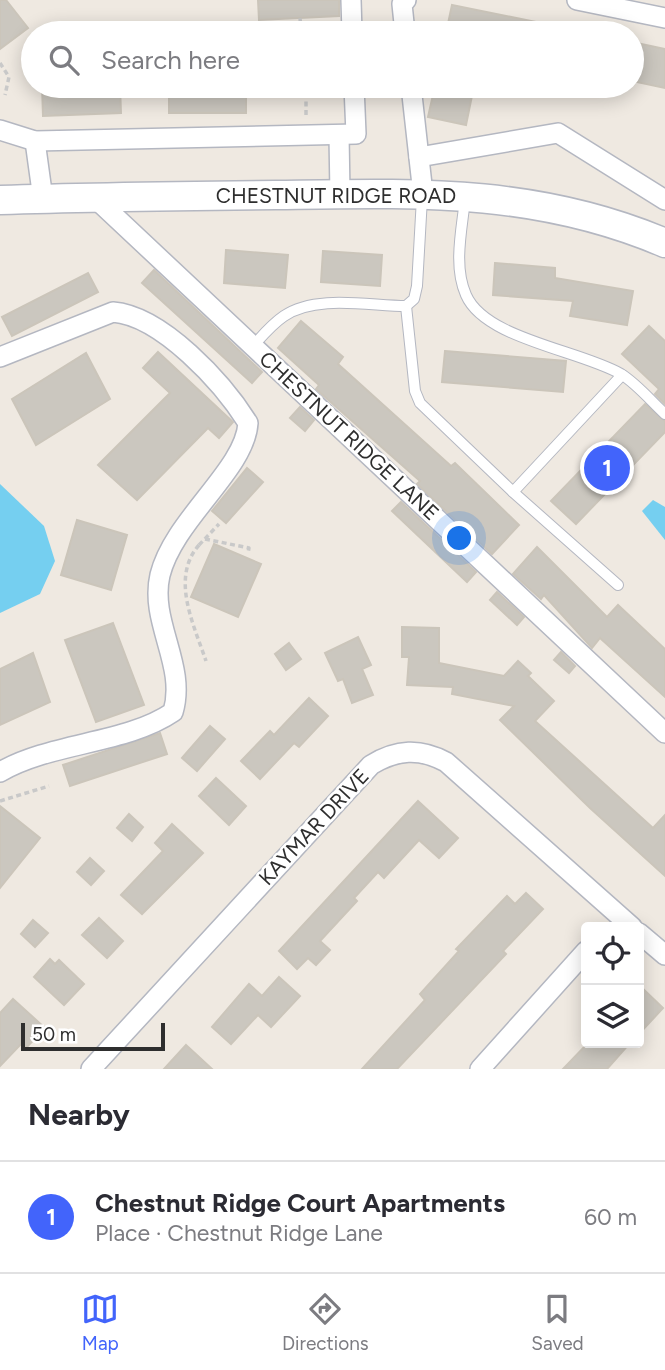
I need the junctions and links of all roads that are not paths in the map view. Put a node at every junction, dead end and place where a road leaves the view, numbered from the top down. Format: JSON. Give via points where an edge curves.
{"nodes":[{"id":1,"x":351,"y":0,"type":"edge"},
{"id":2,"x":406,"y":0,"type":"edge"},
{"id":3,"x":577,"y":0,"type":"edge"},
{"id":4,"x":665,"y":18,"type":"edge"},
{"id":5,"x":352,"y":21,"type":"edge"},
{"id":6,"x":404,"y":21,"type":"edge"},
{"id":7,"x":354,"y":98,"type":"edge"},
{"id":8,"x":412,"y":98,"type":"edge"},
{"id":9,"x":0,"y":130,"type":"edge"},
{"id":10,"x":339,"y":135,"type":"junction"},
{"id":11,"x":35,"y":141,"type":"junction"},
{"id":12,"x":419,"y":156,"type":"junction"},
{"id":13,"x":340,"y":194,"type":"junction"},
{"id":14,"x":423,"y":194,"type":"junction"},
{"id":15,"x":466,"y":195,"type":"junction"},
{"id":16,"x":94,"y":197,"type":"junction"},
{"id":17,"x":43,"y":199,"type":"junction"},
{"id":18,"x":0,"y":200,"type":"edge"},
{"id":19,"x":665,"y":200,"type":"edge"},
{"id":20,"x":665,"y":243,"type":"edge"},
{"id":21,"x":407,"y":306,"type":"junction"},
{"id":22,"x":253,"y":346,"type":"junction"},
{"id":23,"x":0,"y":357,"type":"edge"},
{"id":24,"x":622,"y":375,"type":"junction"},
{"id":25,"x":665,"y":414,"type":"edge"},
{"id":26,"x":513,"y":492,"type":"junction"},
{"id":27,"x":618,"y":585,"type":"dead end"},
{"id":28,"x":665,"y":733,"type":"edge"},
{"id":29,"x":0,"y":772,"type":"edge"},
{"id":30,"x":617,"y":922,"type":"edge"},
{"id":31,"x":644,"y":937,"type":"edge"},
{"id":32,"x":665,"y":955,"type":"edge"},
{"id":33,"x":581,"y":957,"type":"edge"},
{"id":34,"x":91,"y":1069,"type":"edge"},
{"id":35,"x":480,"y":1069,"type":"edge"}],
"edges":[{"from":1,"to":5,"type":"street"},
{"from":2,"to":6,"type":"street","via":[[402,4]]},
{"from":3,"to":4,"type":"street"},
{"from":7,"to":10,"type":"street","via":[[356,134]]},
{"from":8,"to":12,"type":"street"},
{"from":9,"to":11,"type":"street"},
{"from":10,"to":11,"type":"street"},
{"from":10,"to":13,"type":"street"},
{"from":11,"to":17,"type":"street"},
{"from":12,"to":14,"type":"street"},
{"from":12,"to":19,"type":"street","via":[[558,133]]},
{"from":13,"to":14,"type":"street","name":"CHESTNUT RIDGE ROAD"},
{"from":13,"to":16,"type":"street","name":"CHESTNUT RIDGE ROAD"},
{"from":14,"to":15,"type":"street","name":"CHESTNUT RIDGE ROAD"},
{"from":14,"to":21,"type":"lane","via":[[417,286]]},
{"from":15,"to":20,"type":"street","name":"CHESTNUT RIDGE ROAD","via":[[564,208]]},
{"from":15,"to":24,"type":"lane","via":[[458,264],[471,306],[496,327]]},
{"from":16,"to":17,"type":"street","name":"CHESTNUT RIDGE ROAD"},
{"from":16,"to":22,"type":"street","name":"CHESTNUT RIDGE LANE"},
{"from":17,"to":18,"type":"street","name":"CHESTNUT RIDGE ROAD"},
{"from":21,"to":22,"type":"lane","via":[[320,304],[299,308]]},
{"from":21,"to":26,"type":"lane","via":[[420,403]]},
{"from":22,"to":28,"type":"street","name":"CHESTNUT RIDGE LANE"},
{"from":23,"to":29,"type":"street","via":[[113,312],[128,313],[141,317],[174,342],[223,388],[248,423],[247,439],[237,457],[194,511],[168,551],[160,575],[156,601],[178,687],[173,712],[158,722],[67,746]]},
{"from":24,"to":25,"type":"lane"},
{"from":24,"to":26,"type":"lane"},
{"from":26,"to":27,"type":"lane"},
{"from":30,"to":34,"type":"street","name":"KAYMAR DRIVE","via":[[446,762],[418,751],[384,757],[371,765]]},
{"from":31,"to":32,"type":"street"},
{"from":33,"to":35,"type":"street"}]}
